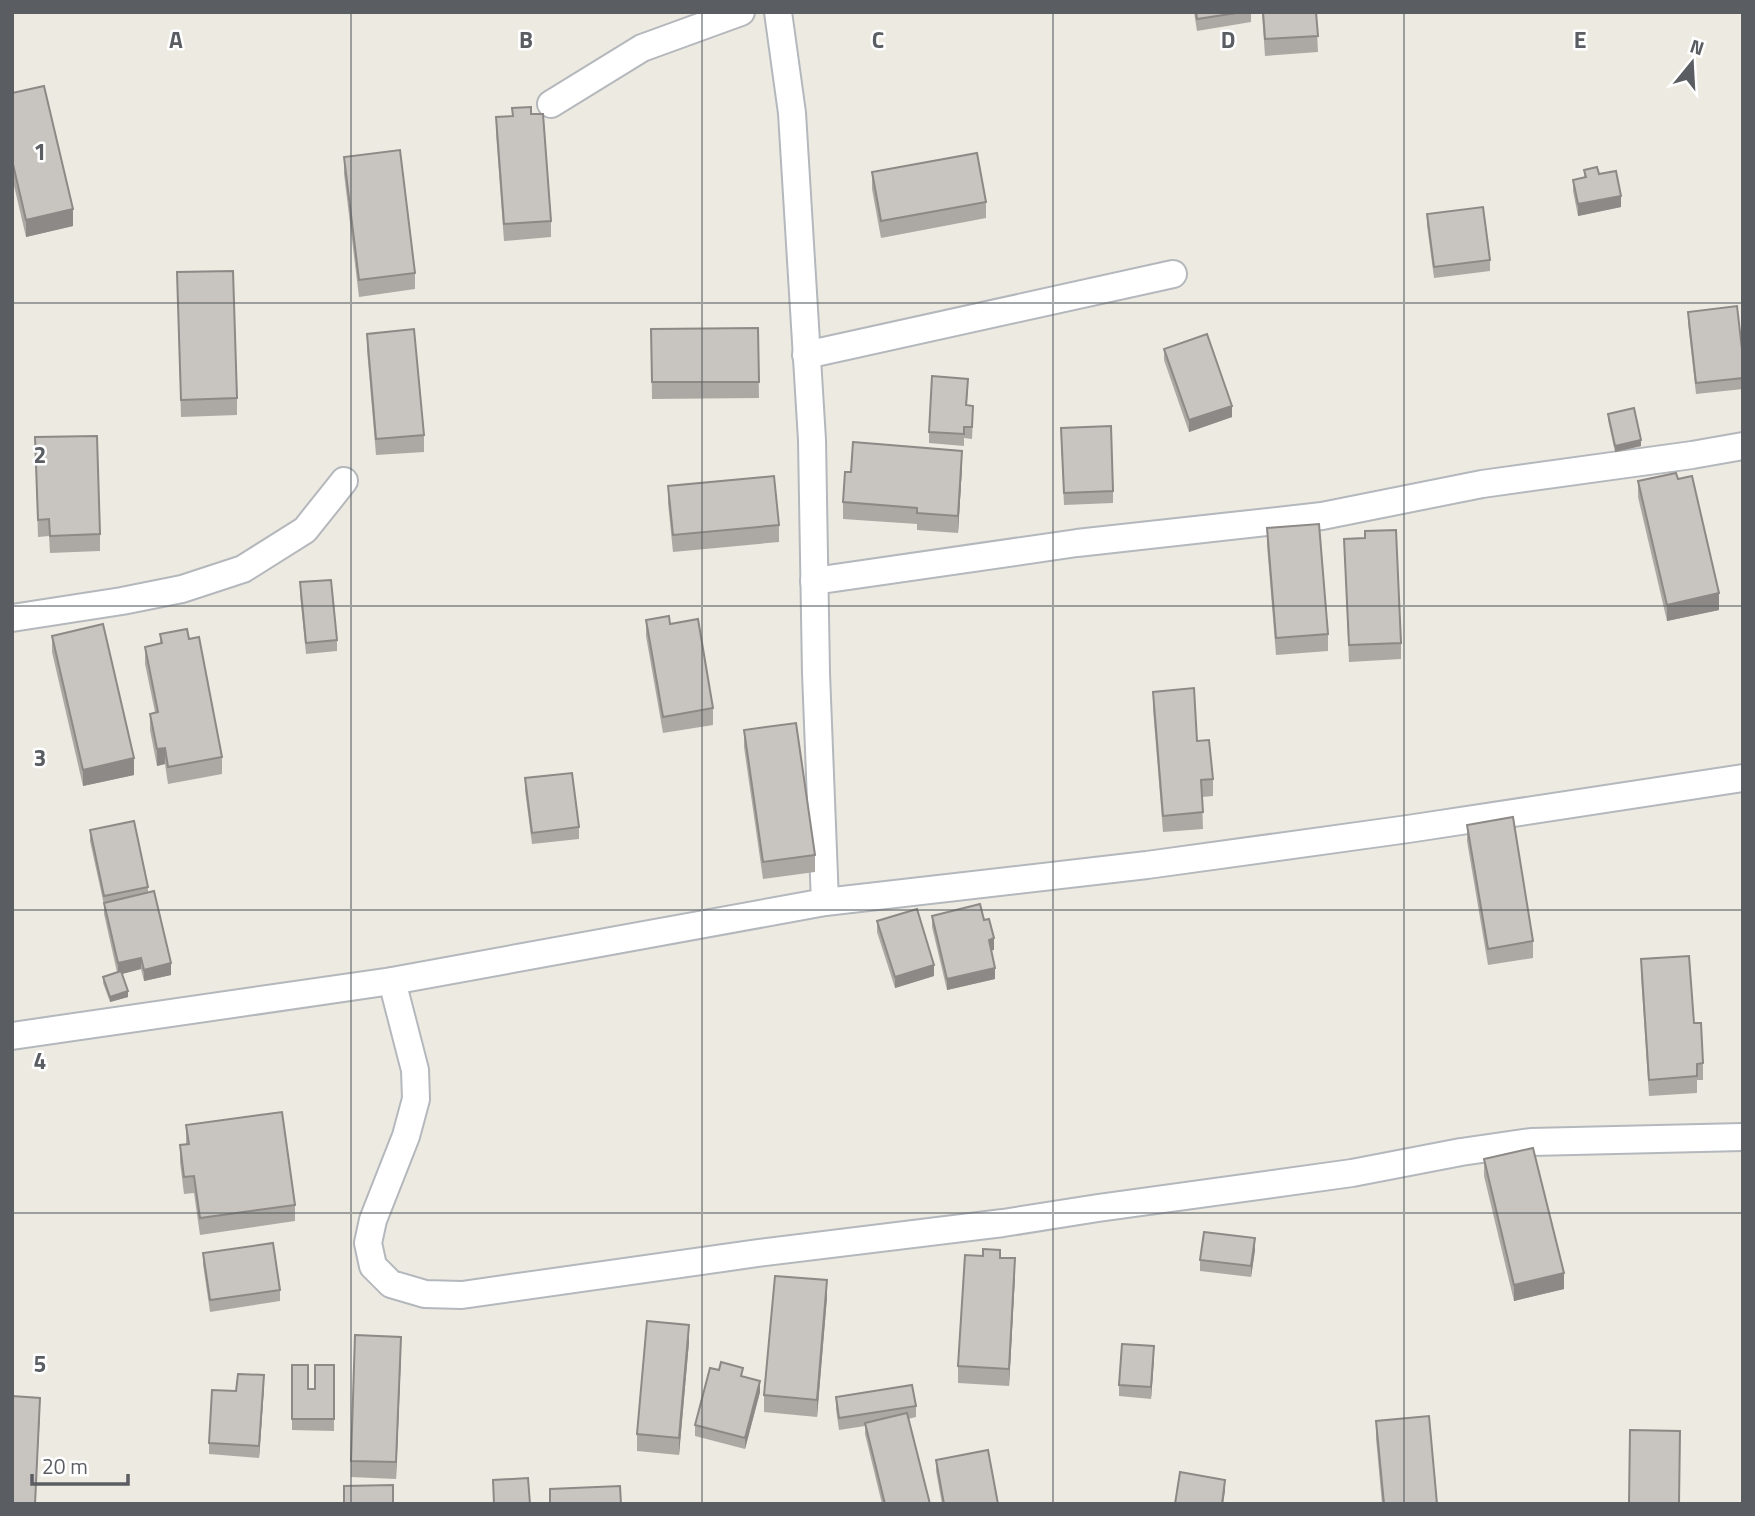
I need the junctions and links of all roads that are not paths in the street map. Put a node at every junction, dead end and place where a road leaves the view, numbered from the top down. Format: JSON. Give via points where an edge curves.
{"nodes":[{"id":1,"x":741,"y":12,"type":"edge"},
{"id":2,"x":778,"y":12,"type":"edge"},
{"id":3,"x":551,"y":104,"type":"dead end"},
{"id":4,"x":1173,"y":274,"type":"dead end"},
{"id":5,"x":806,"y":355,"type":"junction"},
{"id":6,"x":1743,"y":446,"type":"edge"},
{"id":7,"x":344,"y":481,"type":"dead end"},
{"id":8,"x":814,"y":581,"type":"junction"},
{"id":9,"x":12,"y":618,"type":"edge"},
{"id":10,"x":1743,"y":778,"type":"edge"},
{"id":11,"x":824,"y":902,"type":"junction"},
{"id":12,"x":392,"y":981,"type":"junction"},
{"id":13,"x":12,"y":1036,"type":"edge"},
{"id":14,"x":1743,"y":1137,"type":"edge"}],
"edges":[{"from":1,"to":3,"type":"street","via":[[642,48]]},
{"from":2,"to":5,"type":"street","via":[[792,113]]},
{"from":4,"to":5,"type":"street"},
{"from":5,"to":8,"type":"street"},
{"from":6,"to":8,"type":"street","via":[[1482,484],[1322,516],[1077,543]]},
{"from":7,"to":9,"type":"street","via":[[305,530],[243,569],[182,589]]},
{"from":8,"to":11,"type":"street"},
{"from":10,"to":11,"type":"street","via":[[1147,865]]},
{"from":11,"to":12,"type":"street"},
{"from":12,"to":13,"type":"street"},
{"from":12,"to":14,"type":"street","via":[[415,1070],[416,1099],[368,1243],[373,1266],[391,1284],[425,1294],[462,1295],[1003,1223],[1531,1142]]}]}
